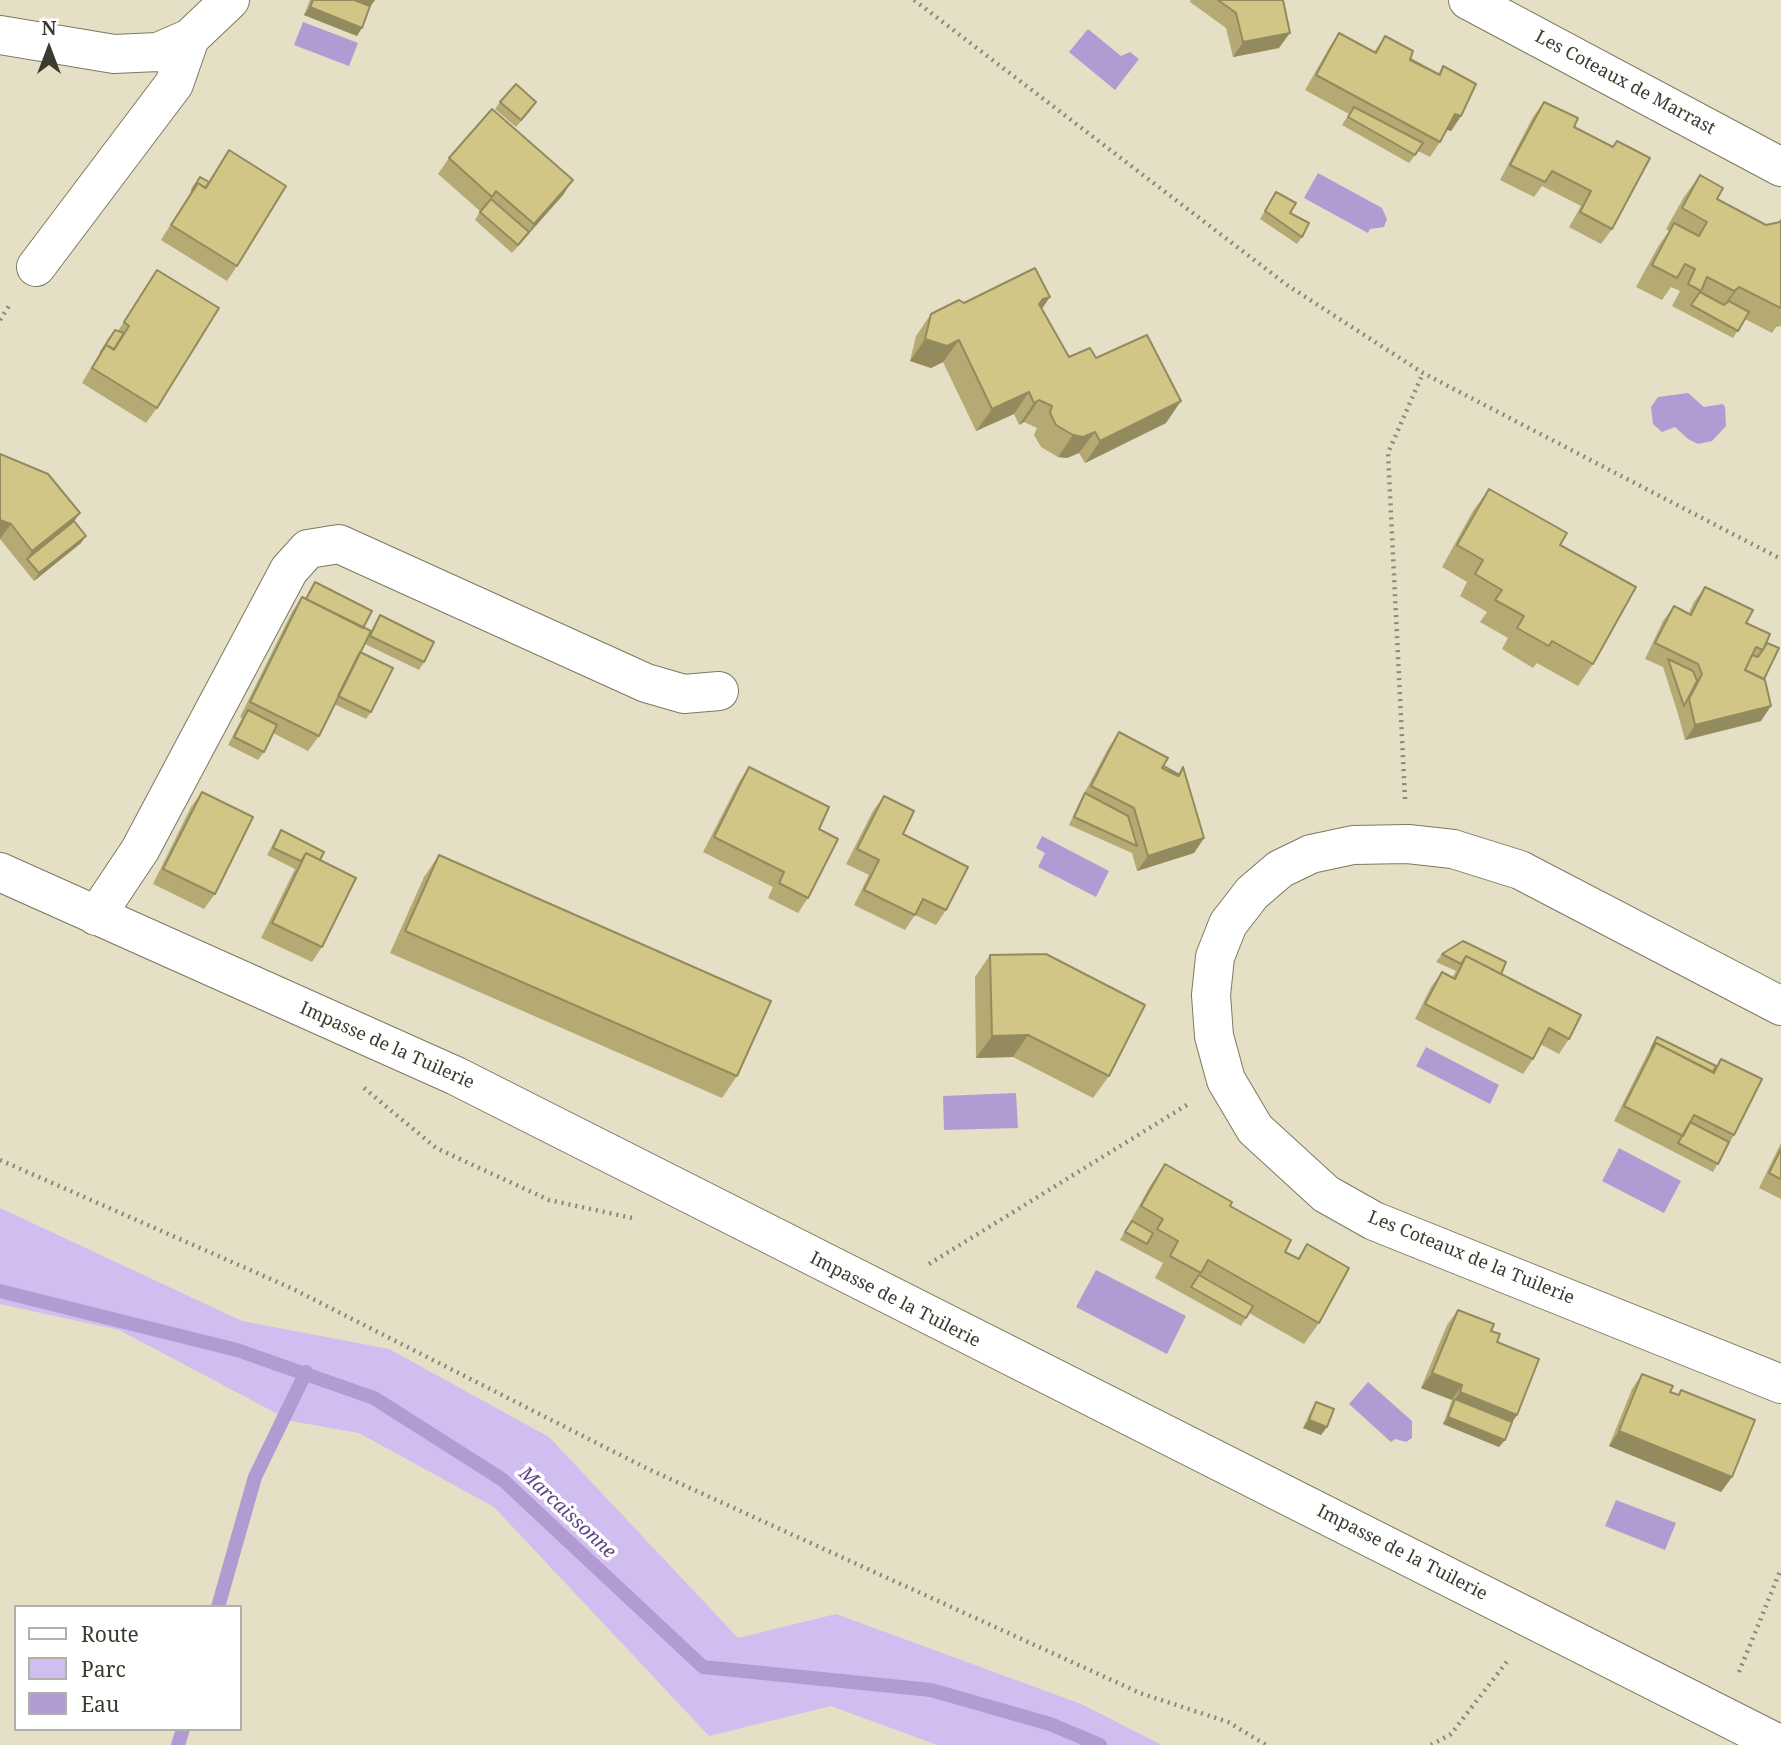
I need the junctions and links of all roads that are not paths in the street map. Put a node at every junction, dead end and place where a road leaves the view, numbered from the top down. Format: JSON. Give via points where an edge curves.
{"nodes":[{"id":1,"x":230,"y":0,"type":"edge"},
{"id":2,"x":1468,"y":0,"type":"edge"},
{"id":3,"x":0,"y":35,"type":"edge"},
{"id":4,"x":190,"y":38,"type":"junction"},
{"id":5,"x":1781,"y":167,"type":"edge"},
{"id":6,"x":36,"y":267,"type":"dead end"},
{"id":7,"x":719,"y":691,"type":"dead end"},
{"id":8,"x":0,"y":872,"type":"edge"},
{"id":9,"x":96,"y":916,"type":"junction"},
{"id":10,"x":1781,"y":1006,"type":"edge"},
{"id":11,"x":1781,"y":1384,"type":"edge"},
{"id":12,"x":1781,"y":1745,"type":"edge"}],
"edges":[{"from":1,"to":4,"type":"street"},
{"from":2,"to":5,"type":"street","name":"Les Coteaux de Marrast"},
{"from":3,"to":4,"type":"street","via":[[114,54],[158,52]]},
{"from":4,"to":6,"type":"street","via":[[174,84]]},
{"from":7,"to":9,"type":"street","via":[[684,694],[646,683],[339,544],[308,549],[289,570],[140,850]]},
{"from":8,"to":9,"type":"street","name":"Impasse de la Tuilerie"},
{"from":9,"to":12,"type":"street","name":"Impasse de la Tuilerie","via":[[456,1076]]},
{"from":10,"to":11,"type":"street","name":"Les Coteaux de la Tuilerie","via":[[1520,870],[1453,849],[1408,844],[1353,845],[1311,854],[1271,877],[1228,924],[1215,957],[1211,995],[1214,1036],[1226,1080],[1255,1129],[1326,1194],[1374,1221]]}]}
